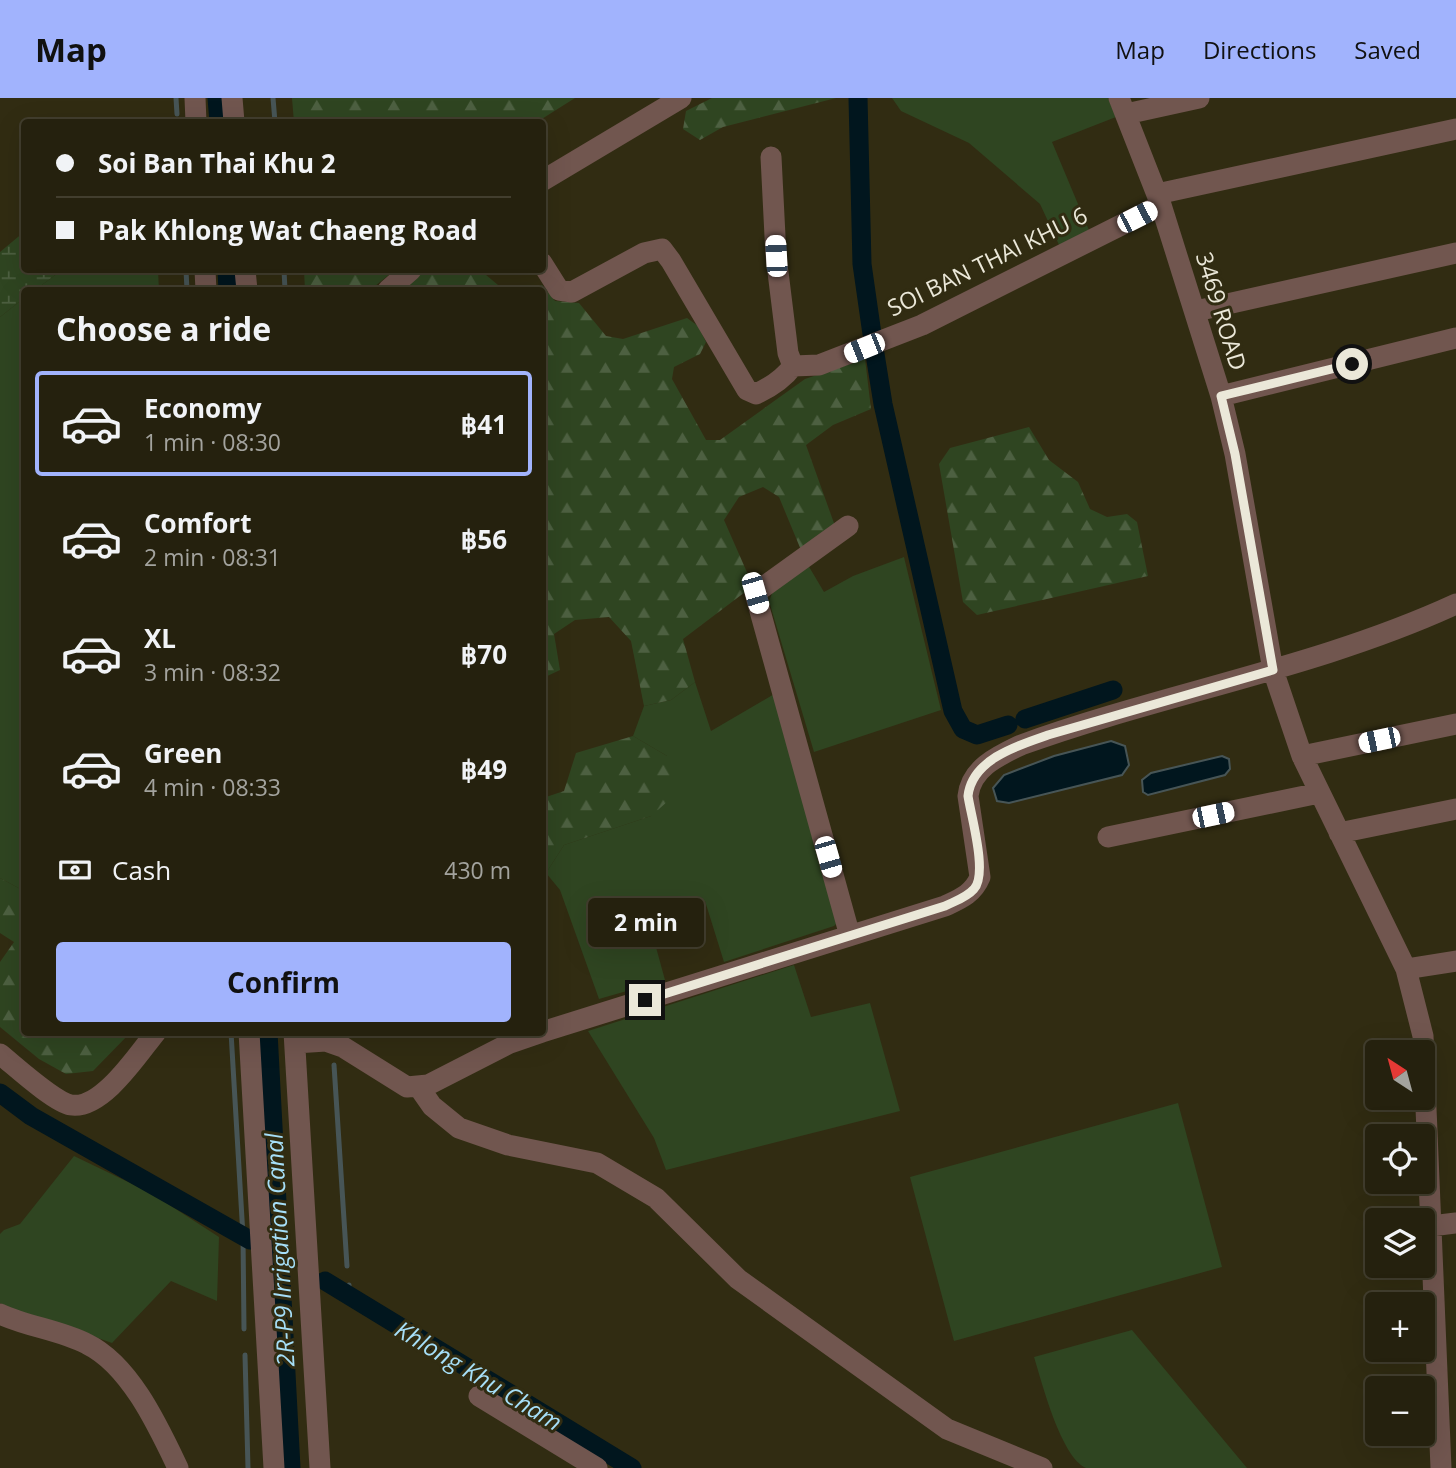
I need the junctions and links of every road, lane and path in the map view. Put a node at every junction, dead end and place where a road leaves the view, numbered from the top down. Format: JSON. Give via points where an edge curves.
{"nodes":[{"id":1,"x":195,"y":98,"type":"edge"},
{"id":2,"x":232,"y":98,"type":"edge"},
{"id":3,"x":681,"y":98,"type":"edge"},
{"id":4,"x":1199,"y":98,"type":"edge"},
{"id":5,"x":1122,"y":106,"type":"edge"},
{"id":6,"x":196,"y":119,"type":"edge"},
{"id":7,"x":227,"y":119,"type":"edge"},
{"id":8,"x":1456,"y":130,"type":"edge"},
{"id":9,"x":771,"y":157,"type":"dead end"},
{"id":10,"x":546,"y":179,"type":"edge"},
{"id":11,"x":1159,"y":199,"type":"junction"},
{"id":12,"x":1456,"y":253,"type":"edge"},
{"id":13,"x":546,"y":269,"type":"edge"},
{"id":14,"x":408,"y":273,"type":"edge"},
{"id":15,"x":391,"y":287,"type":"edge"},
{"id":16,"x":1196,"y":311,"type":"junction"},
{"id":17,"x":1456,"y":338,"type":"edge"},
{"id":18,"x":793,"y":366,"type":"junction"},
{"id":19,"x":1221,"y":396,"type":"junction"},
{"id":20,"x":848,"y":526,"type":"dead end"},
{"id":21,"x":1456,"y":604,"type":"edge"},
{"id":22,"x":1273,"y":670,"type":"junction"},
{"id":23,"x":1456,"y":724,"type":"edge"},
{"id":24,"x":1302,"y":756,"type":"junction"},
{"id":25,"x":1320,"y":793,"type":"junction"},
{"id":26,"x":1456,"y":809,"type":"edge"},
{"id":27,"x":1339,"y":832,"type":"junction"},
{"id":28,"x":1108,"y":837,"type":"dead end"},
{"id":29,"x":850,"y":936,"type":"junction"},
{"id":30,"x":1456,"y":961,"type":"edge"},
{"id":31,"x":1406,"y":969,"type":"junction"},
{"id":32,"x":546,"y":1031,"type":"edge"},
{"id":33,"x":153,"y":1036,"type":"edge"},
{"id":34,"x":249,"y":1036,"type":"edge"},
{"id":35,"x":530,"y":1036,"type":"edge"},
{"id":36,"x":295,"y":1038,"type":"edge"},
{"id":37,"x":0,"y":1054,"type":"edge"},
{"id":38,"x":418,"y":1086,"type":"junction"},
{"id":39,"x":1430,"y":1208,"type":"edge"},
{"id":40,"x":1456,"y":1223,"type":"edge"},
{"id":41,"x":1435,"y":1226,"type":"edge"},
{"id":42,"x":1435,"y":1268,"type":"edge"},
{"id":43,"x":0,"y":1314,"type":"edge"},
{"id":44,"x":479,"y":1396,"type":"dead end"},
{"id":45,"x":1447,"y":1396,"type":"edge"},
{"id":46,"x":178,"y":1468,"type":"edge"},
{"id":47,"x":274,"y":1468,"type":"edge"},
{"id":48,"x":320,"y":1468,"type":"edge"},
{"id":49,"x":597,"y":1468,"type":"edge"},
{"id":50,"x":1041,"y":1468,"type":"edge"},
{"id":51,"x":1441,"y":1468,"type":"edge"}],
"edges":[{"from":1,"to":6,"type":"street"},
{"from":2,"to":7,"type":"street"},
{"from":3,"to":10,"type":"street"},
{"from":4,"to":5,"type":"street"},
{"from":5,"to":11,"type":"street","name":"3469 ROAD"},
{"from":8,"to":11,"type":"street","name":"SOI BAN THAI KHU 6"},
{"from":9,"to":18,"type":"street","via":[[776,256]]},
{"from":11,"to":16,"type":"street","name":"3469 ROAD"},
{"from":11,"to":18,"type":"street","name":"SOI BAN THAI KHU 6","via":[[922,325],[819,365]]},
{"from":12,"to":16,"type":"street"},
{"from":13,"to":18,"type":"street","via":[[559,290],[572,292],[644,253],[662,249],[747,390],[755,394],[765,390]]},
{"from":14,"to":15,"type":"street"},
{"from":16,"to":19,"type":"street","name":"3469 ROAD"},
{"from":17,"to":19,"type":"street"},
{"from":19,"to":22,"type":"street","name":"3469 ROAD"},
{"from":20,"to":29,"type":"street","via":[[755,593]]},
{"from":21,"to":22,"type":"street","via":[[1418,622]]},
{"from":22,"to":24,"type":"street","name":"3469 ROAD"},
{"from":22,"to":29,"type":"street","via":[[1048,735],[990,761],[969,784],[980,877],[976,888],[945,906]]},
{"from":23,"to":24,"type":"street"},
{"from":24,"to":25,"type":"street","name":"3469 ROAD"},
{"from":25,"to":27,"type":"street","name":"3469 ROAD"},
{"from":25,"to":28,"type":"street"},
{"from":26,"to":27,"type":"street"},
{"from":27,"to":31,"type":"street","name":"3469 ROAD"},
{"from":29,"to":32,"type":"street"},
{"from":30,"to":31,"type":"street"},
{"from":31,"to":39,"type":"street","name":"3469 ROAD","via":[[1423,1036]]},
{"from":33,"to":37,"type":"street","via":[[104,1094],[88,1104],[70,1105]]},
{"from":34,"to":47,"type":"street"},
{"from":35,"to":38,"type":"street"},
{"from":36,"to":38,"type":"street","via":[[343,1047],[407,1087]]},
{"from":36,"to":48,"type":"street"},
{"from":38,"to":50,"type":"street","via":[[432,1106],[459,1128],[508,1145],[597,1163],[656,1198],[738,1279],[947,1429]]},
{"from":40,"to":41,"type":"street"},
{"from":42,"to":45,"type":"street","name":"3469 ROAD"},
{"from":43,"to":46,"type":"street","via":[[85,1342],[109,1356],[155,1419]]},
{"from":44,"to":49,"type":"street"},
{"from":45,"to":51,"type":"street","name":"3469 ROAD"}]}
